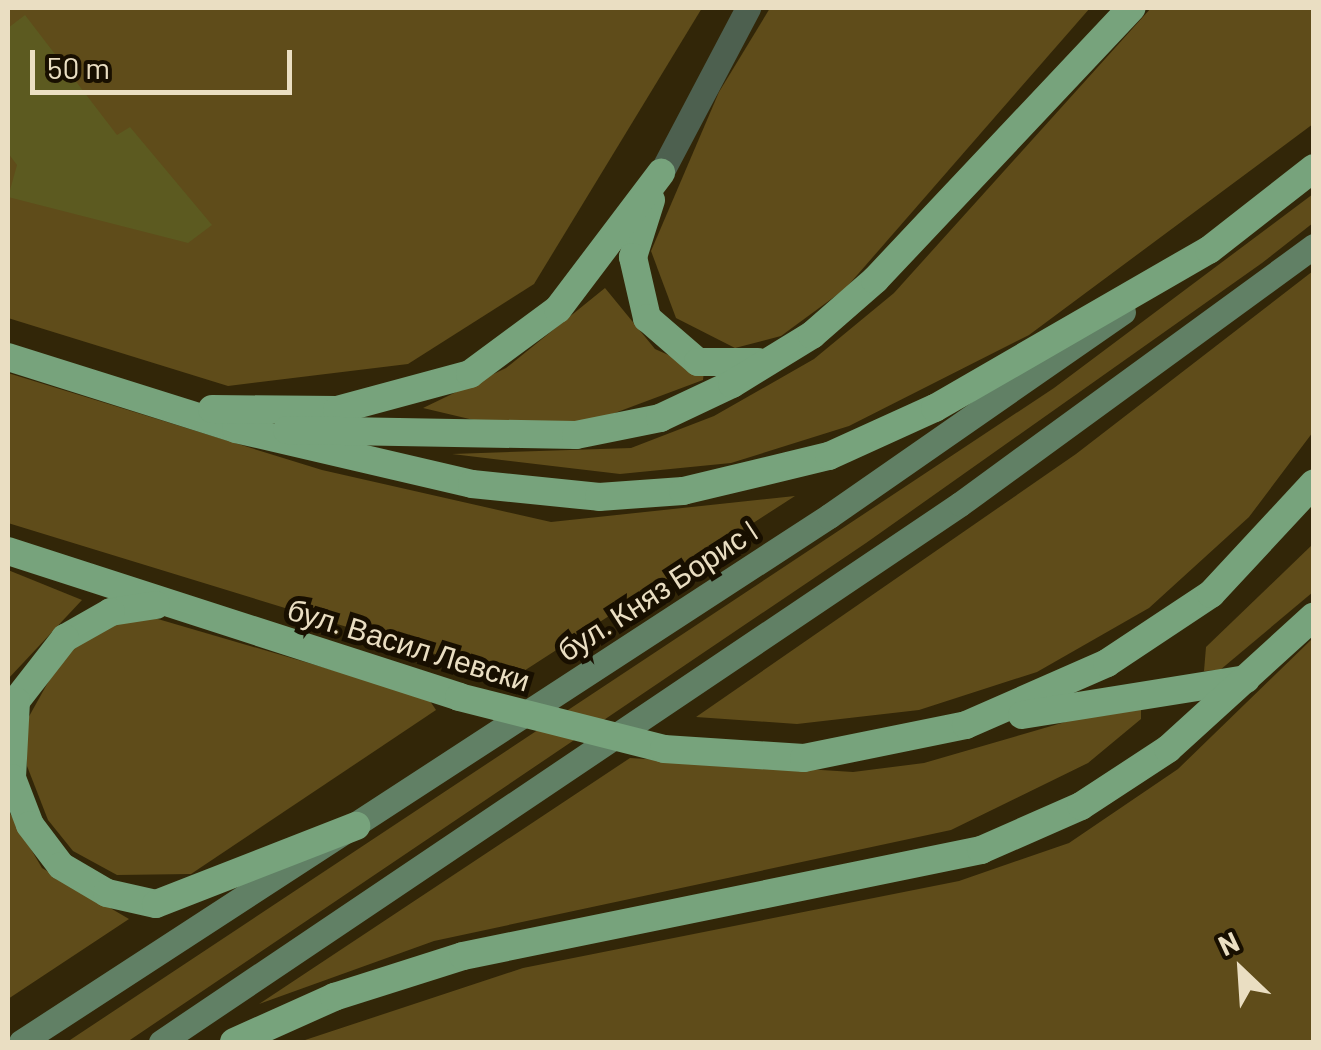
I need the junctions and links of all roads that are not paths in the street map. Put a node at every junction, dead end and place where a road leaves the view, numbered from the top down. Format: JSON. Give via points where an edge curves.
{"nodes":[{"id":1,"x":748,"y":8,"type":"edge"},
{"id":2,"x":1131,"y":8,"type":"edge"},
{"id":3,"x":1314,"y":168,"type":"edge"},
{"id":4,"x":661,"y":173,"type":"junction"},
{"id":5,"x":1314,"y":246,"type":"edge"},
{"id":6,"x":1208,"y":250,"type":"junction"},
{"id":7,"x":8,"y":358,"type":"edge"},
{"id":8,"x":779,"y":358,"type":"junction"},
{"id":9,"x":160,"y":405,"type":"junction"},
{"id":10,"x":236,"y":429,"type":"junction"},
{"id":11,"x":1314,"y":483,"type":"edge"},
{"id":12,"x":8,"y":551,"type":"edge"},
{"id":13,"x":176,"y":606,"type":"junction"},
{"id":14,"x":1314,"y":616,"type":"edge"},
{"id":15,"x":1246,"y":679,"type":"junction"},
{"id":16,"x":966,"y":725,"type":"junction"},
{"id":17,"x":356,"y":826,"type":"junction"},
{"id":18,"x":21,"y":1042,"type":"edge"},
{"id":19,"x":160,"y":1042,"type":"edge"},
{"id":20,"x":234,"y":1042,"type":"edge"}],
"edges":[{"from":1,"to":4,"type":"street"},
{"from":2,"to":8,"type":"highway","via":[[875,280]]},
{"from":3,"to":6,"type":"highway","name":"бул. Княз Борис I"},
{"from":4,"to":8,"type":"highway","via":[[633,257],[647,318],[698,362]]},
{"from":4,"to":9,"type":"highway","via":[[558,309],[470,374],[337,410]]},
{"from":5,"to":19,"type":"main road","via":[[1177,354]]},
{"from":6,"to":10,"type":"highway","via":[[898,426],[723,484],[613,497],[513,491]]},
{"from":6,"to":17,"type":"main road","name":"бул. Княз Борис I"},
{"from":7,"to":9,"type":"highway"},
{"from":8,"to":10,"type":"highway","via":[[660,418],[576,435]]},
{"from":9,"to":10,"type":"highway"},
{"from":11,"to":16,"type":"highway","name":"бул. Васил Левски","via":[[1244,563],[1164,629]]},
{"from":12,"to":13,"type":"highway","name":"бул. Васил Левски"},
{"from":13,"to":16,"type":"highway","name":"бул. Васил Левски","via":[[458,697],[664,749],[804,758]]},
{"from":13,"to":17,"type":"highway","via":[[130,606],[90,622],[25,683],[8,739],[12,778],[46,848],[81,881],[156,904]]},
{"from":14,"to":15,"type":"highway"},
{"from":15,"to":16,"type":"highway"},
{"from":15,"to":20,"type":"highway","via":[[1125,778],[981,850],[463,956],[334,997]]},
{"from":17,"to":18,"type":"main road","name":"бул. Княз Борис I"}]}
